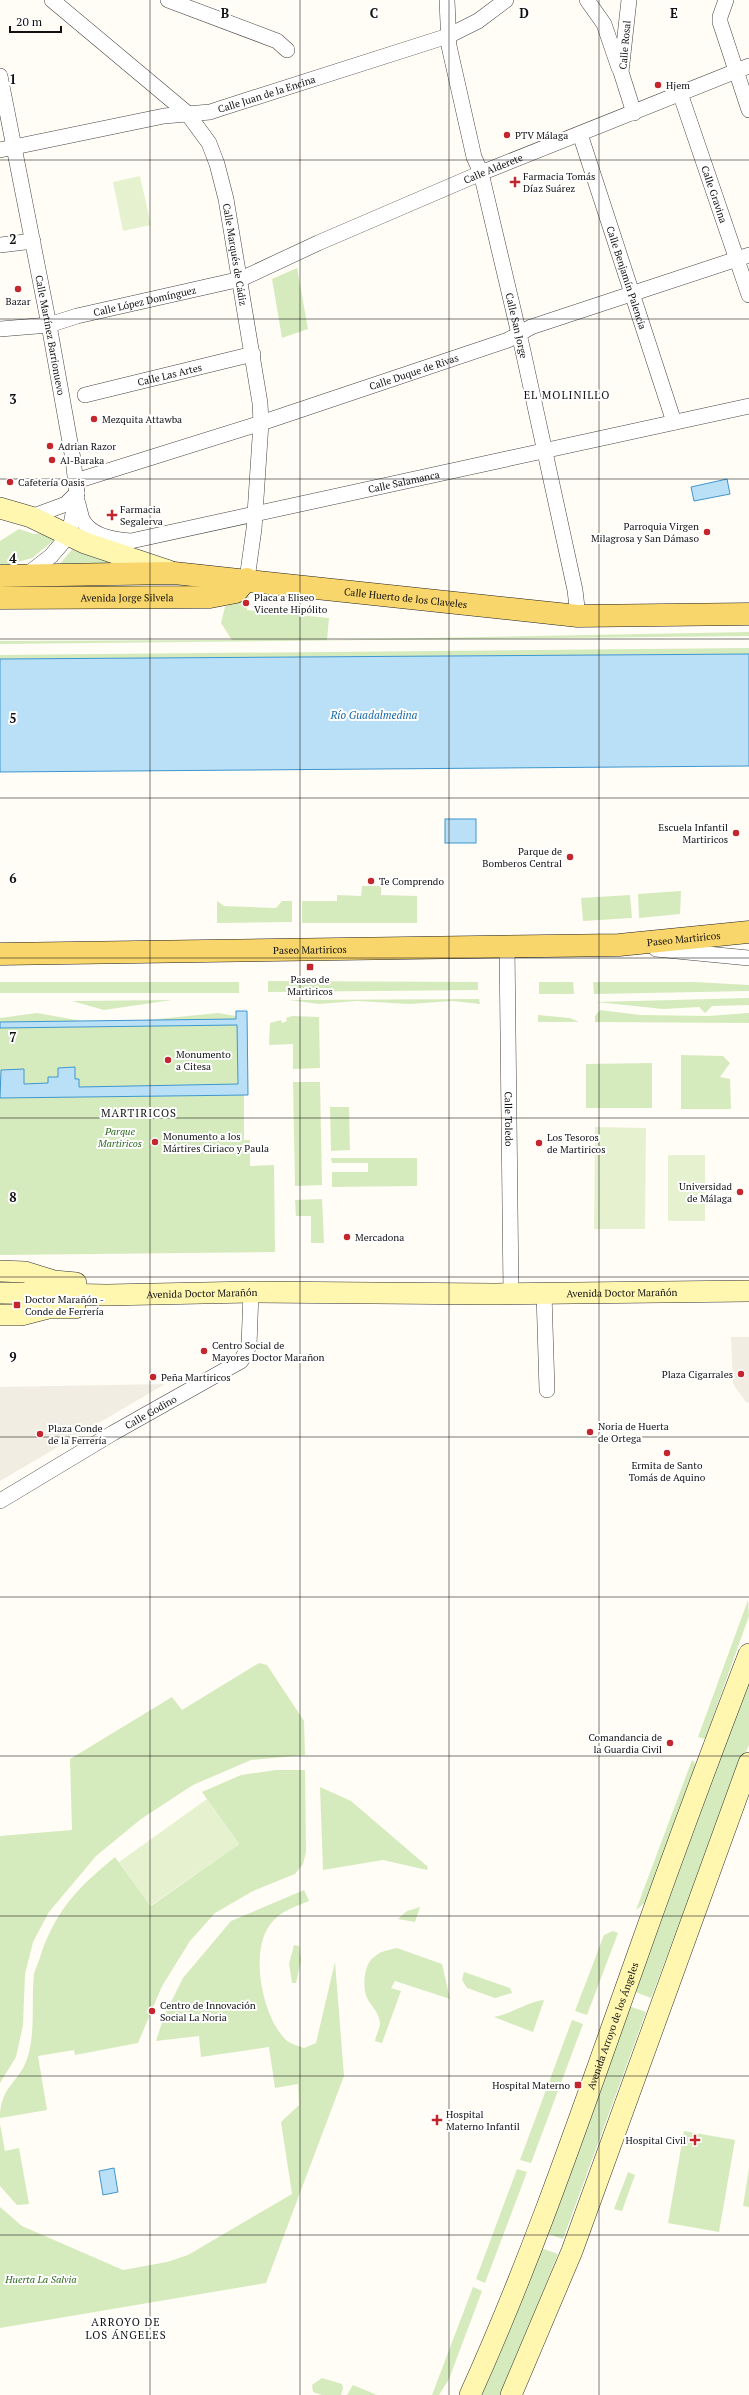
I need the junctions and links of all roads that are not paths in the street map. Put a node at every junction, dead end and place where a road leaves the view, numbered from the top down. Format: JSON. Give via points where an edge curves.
{"nodes":[{"id":1,"x":52,"y":0,"type":"edge"},
{"id":2,"x":168,"y":0,"type":"edge"},
{"id":3,"x":447,"y":0,"type":"edge"},
{"id":4,"x":506,"y":0,"type":"edge"},
{"id":5,"x":588,"y":0,"type":"edge"},
{"id":6,"x":629,"y":0,"type":"edge"},
{"id":7,"x":726,"y":0,"type":"edge"},
{"id":8,"x":448,"y":36,"type":"junction"},
{"id":9,"x":288,"y":50,"type":"dead end"},
{"id":10,"x":743,"y":68,"type":"edge"},
{"id":11,"x":621,"y":72,"type":"junction"},
{"id":12,"x":0,"y":76,"type":"edge"},
{"id":13,"x":680,"y":93,"type":"junction"},
{"id":14,"x":749,"y":110,"type":"edge"},
{"id":15,"x":188,"y":113,"type":"junction"},
{"id":16,"x":634,"y":113,"type":"junction"},
{"id":17,"x":580,"y":134,"type":"junction"},
{"id":18,"x":7,"y":148,"type":"edge"},
{"id":19,"x":481,"y":173,"type":"junction"},
{"id":20,"x":33,"y":241,"type":"junction"},
{"id":21,"x":0,"y":246,"type":"edge"},
{"id":22,"x":743,"y":257,"type":"edge"},
{"id":23,"x":241,"y":280,"type":"junction"},
{"id":24,"x":631,"y":294,"type":"junction"},
{"id":25,"x":749,"y":294,"type":"edge"},
{"id":26,"x":49,"y":325,"type":"junction"},
{"id":27,"x":0,"y":330,"type":"edge"},
{"id":28,"x":520,"y":334,"type":"junction"},
{"id":29,"x":253,"y":354,"type":"junction"},
{"id":30,"x":85,"y":395,"type":"dead end"},
{"id":31,"x":749,"y":406,"type":"edge"},
{"id":32,"x":674,"y":422,"type":"junction"},
{"id":33,"x":261,"y":423,"type":"junction"},
{"id":34,"x":545,"y":450,"type":"junction"},
{"id":35,"x":77,"y":491,"type":"junction"},
{"id":36,"x":0,"y":508,"type":"edge"},
{"id":37,"x":256,"y":513,"type":"junction"},
{"id":38,"x":31,"y":517,"type":"junction"},
{"id":39,"x":69,"y":535,"type":"junction"},
{"id":40,"x":174,"y":573,"type":"junction"},
{"id":41,"x":0,"y":576,"type":"edge"},
{"id":42,"x":25,"y":576,"type":"junction"},
{"id":43,"x":247,"y":580,"type":"junction"},
{"id":44,"x":0,"y":598,"type":"edge"},
{"id":45,"x":749,"y":614,"type":"edge"},
{"id":46,"x":578,"y":616,"type":"junction"},
{"id":47,"x":749,"y":932,"type":"edge"},
{"id":48,"x":507,"y":945,"type":"junction"},
{"id":49,"x":619,"y":945,"type":"junction"},
{"id":50,"x":0,"y":954,"type":"edge"},
{"id":51,"x":749,"y":958,"type":"edge"},
{"id":52,"x":0,"y":1272,"type":"edge"},
{"id":53,"x":749,"y":1291,"type":"edge"},
{"id":54,"x":251,"y":1292,"type":"junction"},
{"id":55,"x":0,"y":1293,"type":"edge"},
{"id":56,"x":544,"y":1293,"type":"junction"},
{"id":57,"x":503,"y":1294,"type":"junction"},
{"id":58,"x":106,"y":1295,"type":"junction"},
{"id":59,"x":0,"y":1315,"type":"edge"},
{"id":60,"x":547,"y":1390,"type":"dead end"},
{"id":61,"x":0,"y":1502,"type":"edge"},
{"id":62,"x":749,"y":1654,"type":"edge"},
{"id":63,"x":749,"y":1763,"type":"edge"},
{"id":64,"x":470,"y":2395,"type":"edge"},
{"id":65,"x":511,"y":2395,"type":"edge"}],
"edges":[{"from":1,"to":15,"type":"street","name":"Calle Marqués de Cádiz"},
{"from":2,"to":9,"type":"street","via":[[277,41]]},
{"from":3,"to":8,"type":"street","name":"Calle San Jorge"},
{"from":4,"to":8,"type":"street","name":"Calle Juan de la Encina","via":[[478,21]]},
{"from":5,"to":11,"type":"street","via":[[604,24]]},
{"from":6,"to":11,"type":"street","name":"Calle Rosal"},
{"from":7,"to":10,"type":"street","via":[[720,22]]},
{"from":8,"to":15,"type":"street","name":"Calle Juan de la Encina","via":[[210,112]]},
{"from":8,"to":19,"type":"street","name":"Calle San Jorge","via":[[474,157]]},
{"from":10,"to":13,"type":"street","name":"Calle Alderete"},
{"from":10,"to":14,"type":"street"},
{"from":11,"to":16,"type":"street","name":"Calle Rosal"},
{"from":12,"to":18,"type":"street","name":"Calle Martínez Barrionuevo"},
{"from":13,"to":16,"type":"street","name":"Calle Alderete"},
{"from":13,"to":22,"type":"street","name":"Calle Gravina"},
{"from":15,"to":18,"type":"street","name":"Calle Juan de la Encina"},
{"from":15,"to":23,"type":"street","name":"Calle Marqués de Cádiz","via":[[209,143],[217,164]]},
{"from":16,"to":17,"type":"street","name":"Calle Alderete"},
{"from":17,"to":19,"type":"street","name":"Calle Alderete"},
{"from":17,"to":24,"type":"street","name":"Calle Benjamín Palencia"},
{"from":18,"to":20,"type":"street","name":"Calle Martínez Barrionuevo"},
{"from":19,"to":23,"type":"street","name":"Calle Alderete","via":[[318,243]]},
{"from":19,"to":28,"type":"street","name":"Calle San Jorge"},
{"from":20,"to":21,"type":"street"},
{"from":20,"to":26,"type":"street","name":"Calle Martínez Barrionuevo"},
{"from":22,"to":24,"type":"street","name":"Calle Duque de Rivas"},
{"from":22,"to":25,"type":"street","name":"Calle Gravina"},
{"from":23,"to":26,"type":"street","name":"Calle López Domínguez","via":[[77,316]]},
{"from":23,"to":29,"type":"street","name":"Calle Marqués de Cádiz"},
{"from":24,"to":28,"type":"street","name":"Calle Duque de Rivas","via":[[531,327]]},
{"from":24,"to":32,"type":"street","name":"Calle Benjamín Palencia"},
{"from":26,"to":27,"type":"street","name":"Calle López Domínguez"},
{"from":26,"to":35,"type":"street","name":"Calle Martínez Barrionuevo"},
{"from":28,"to":33,"type":"street","name":"Calle Duque de Rivas"},
{"from":28,"to":34,"type":"street","name":"Calle San Jorge"},
{"from":29,"to":30,"type":"street","name":"Calle Las Artes"},
{"from":29,"to":33,"type":"street","name":"Calle Marqués de Cádiz"},
{"from":31,"to":32,"type":"street","name":"Calle Salamanca"},
{"from":32,"to":34,"type":"street","name":"Calle Salamanca"},
{"from":33,"to":35,"type":"street","name":"Calle Duque de Rivas"},
{"from":33,"to":37,"type":"street","name":"Calle Marqués de Cádiz"},
{"from":34,"to":37,"type":"street","name":"Calle Salamanca"},
{"from":34,"to":46,"type":"street","name":"Calle San Jorge","via":[[575,590]]},
{"from":35,"to":37,"type":"street","name":"Calle Salamanca","via":[[82,520],[99,534],[114,540],[131,541]]},
{"from":35,"to":38,"type":"street","via":[[66,504]]},
{"from":35,"to":39,"type":"street","name":"Calle Martínez Barrionuevo"},
{"from":36,"to":38,"type":"main road","name":"Calle Huerto de los Claveles"},
{"from":37,"to":43,"type":"street","name":"Calle Marqués de Cádiz","via":[[253,552]]},
{"from":38,"to":39,"type":"main road","name":"Calle Huerto de los Claveles"},
{"from":39,"to":40,"type":"main road","name":"Calle Huerto de los Claveles","via":[[85,543]]},
{"from":39,"to":42,"type":"street","name":"Calle Martínez Barrionuevo","via":[[51,556]]},
{"from":40,"to":42,"type":"main road"},
{"from":40,"to":43,"type":"main road","name":"Calle Huerto de los Claveles"},
{"from":41,"to":42,"type":"main road"},
{"from":43,"to":44,"type":"main road","name":"Avenida Jorge Silvela","via":[[236,592],[210,597]]},
{"from":43,"to":46,"type":"main road","name":"Calle Huerto de los Claveles"},
{"from":45,"to":46,"type":"main road","name":"Calle Huerto de los Claveles"},
{"from":47,"to":49,"type":"main road","name":"Paseo Martiricos"},
{"from":48,"to":49,"type":"main road","name":"Paseo Martiricos"},
{"from":48,"to":50,"type":"main road","name":"Paseo Martiricos"},
{"from":48,"to":57,"type":"street","name":"Calle Toledo"},
{"from":49,"to":51,"type":"street","name":"Paseo Martiricos"},
{"from":52,"to":58,"type":"main road","name":"Avenida Doctor Marañón","via":[[26,1272],[54,1281],[74,1282]]},
{"from":53,"to":56,"type":"main road","name":"Avenida Doctor Marañón"},
{"from":54,"to":57,"type":"main road","name":"Avenida Doctor Marañón"},
{"from":54,"to":58,"type":"main road","name":"Avenida Doctor Marañón"},
{"from":54,"to":61,"type":"street","name":"Calle Godino","via":[[249,1346],[241,1361],[113,1433]]},
{"from":55,"to":58,"type":"main road","name":"Avenida Doctor Marañón"},
{"from":56,"to":57,"type":"main road","name":"Avenida Doctor Marañón"},
{"from":56,"to":60,"type":"street"},
{"from":58,"to":59,"type":"main road","name":"Avenida Doctor Marañón","via":[[75,1308],[48,1308],[21,1315]]},
{"from":62,"to":64,"type":"main road","name":"Avenida Arroyo de los Ángeles","via":[[685,1823],[559,2176],[503,2323]]},
{"from":63,"to":65,"type":"main road","via":[[572,2251]]}]}
